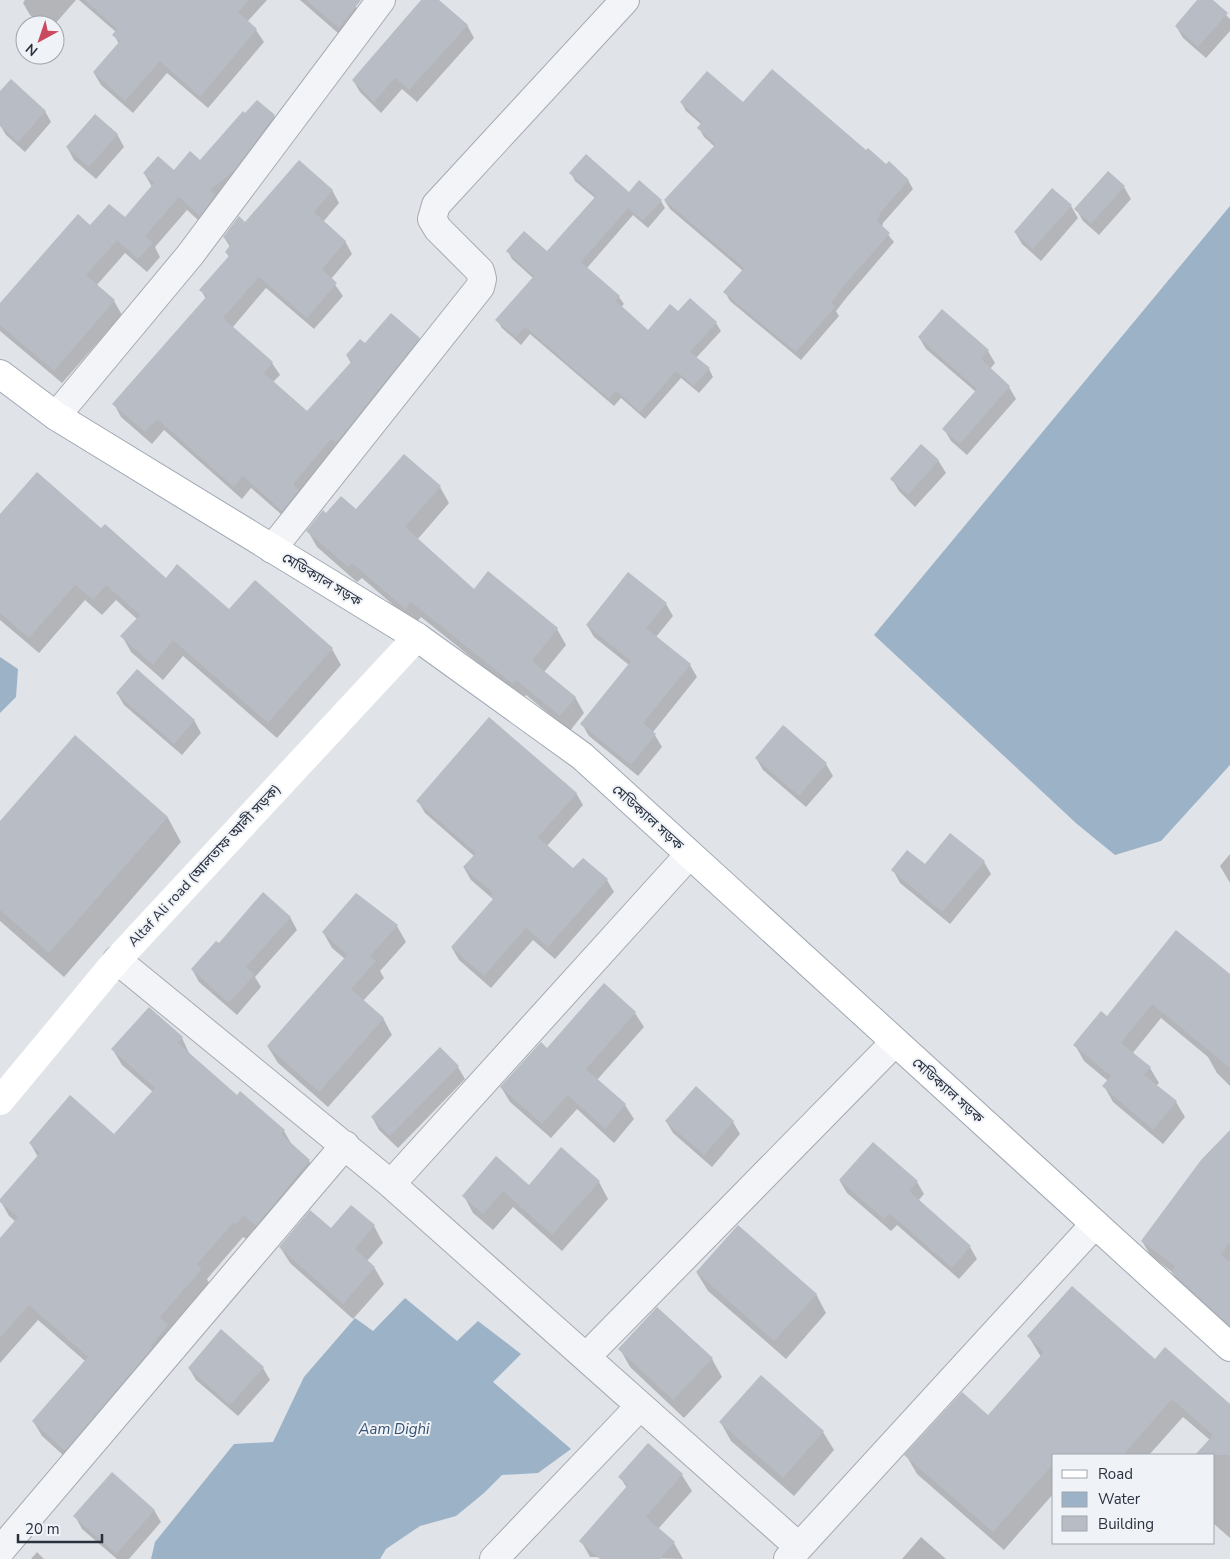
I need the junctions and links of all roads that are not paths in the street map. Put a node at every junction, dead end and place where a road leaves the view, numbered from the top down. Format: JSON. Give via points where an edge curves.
{"nodes":[{"id":1,"x":381,"y":0,"type":"edge"},
{"id":2,"x":625,"y":0,"type":"edge"},
{"id":3,"x":0,"y":374,"type":"edge"},
{"id":4,"x":56,"y":416,"type":"junction"},
{"id":5,"x":272,"y":549,"type":"junction"},
{"id":6,"x":417,"y":637,"type":"junction"},
{"id":7,"x":690,"y":855,"type":"junction"},
{"id":8,"x":117,"y":960,"type":"junction"},
{"id":9,"x":895,"y":1042,"type":"junction"},
{"id":10,"x":0,"y":1101,"type":"edge"},
{"id":11,"x":345,"y":1145,"type":"junction"},
{"id":12,"x":391,"y":1184,"type":"junction"},
{"id":13,"x":1094,"y":1224,"type":"junction"},
{"id":14,"x":1230,"y":1347,"type":"edge"},
{"id":15,"x":586,"y":1357,"type":"junction"},
{"id":16,"x":640,"y":1406,"type":"junction"},
{"id":17,"x":0,"y":1551,"type":"edge"},
{"id":18,"x":794,"y":1553,"type":"edge"},
{"id":19,"x":494,"y":1559,"type":"edge"}],
"edges":[{"from":1,"to":4,"type":"street","via":[[190,255]]},
{"from":2,"to":5,"type":"street","via":[[436,205],[432,219],[480,271],[480,288]]},
{"from":3,"to":4,"type":"main road","name":"মেডিক্যাল সড়ক"},
{"from":4,"to":5,"type":"main road","name":"মেডিক্যাল সড়ক"},
{"from":5,"to":6,"type":"main road","name":"মেডিক্যাল সড়ক"},
{"from":6,"to":7,"type":"main road","name":"মেডিক্যাল সড়ক","via":[[582,756]]},
{"from":6,"to":8,"type":"main road","name":"Altaf Ali road (আলতাফ আলী সড়ক)"},
{"from":7,"to":9,"type":"main road","name":"মেডিক্যাল সড়ক"},
{"from":7,"to":12,"type":"street"},
{"from":8,"to":10,"type":"main road","name":"Altaf Ali road (আলতাফ আলী সড়ক)"},
{"from":8,"to":11,"type":"street"},
{"from":9,"to":13,"type":"main road","name":"মেডিক্যাল সড়ক"},
{"from":9,"to":15,"type":"street"},
{"from":11,"to":12,"type":"street"},
{"from":11,"to":17,"type":"street"},
{"from":12,"to":15,"type":"street"},
{"from":13,"to":14,"type":"main road","name":"মেডিক্যাল সড়ক"},
{"from":13,"to":18,"type":"street"},
{"from":15,"to":16,"type":"street"},
{"from":16,"to":18,"type":"street"},
{"from":16,"to":19,"type":"street"}]}
